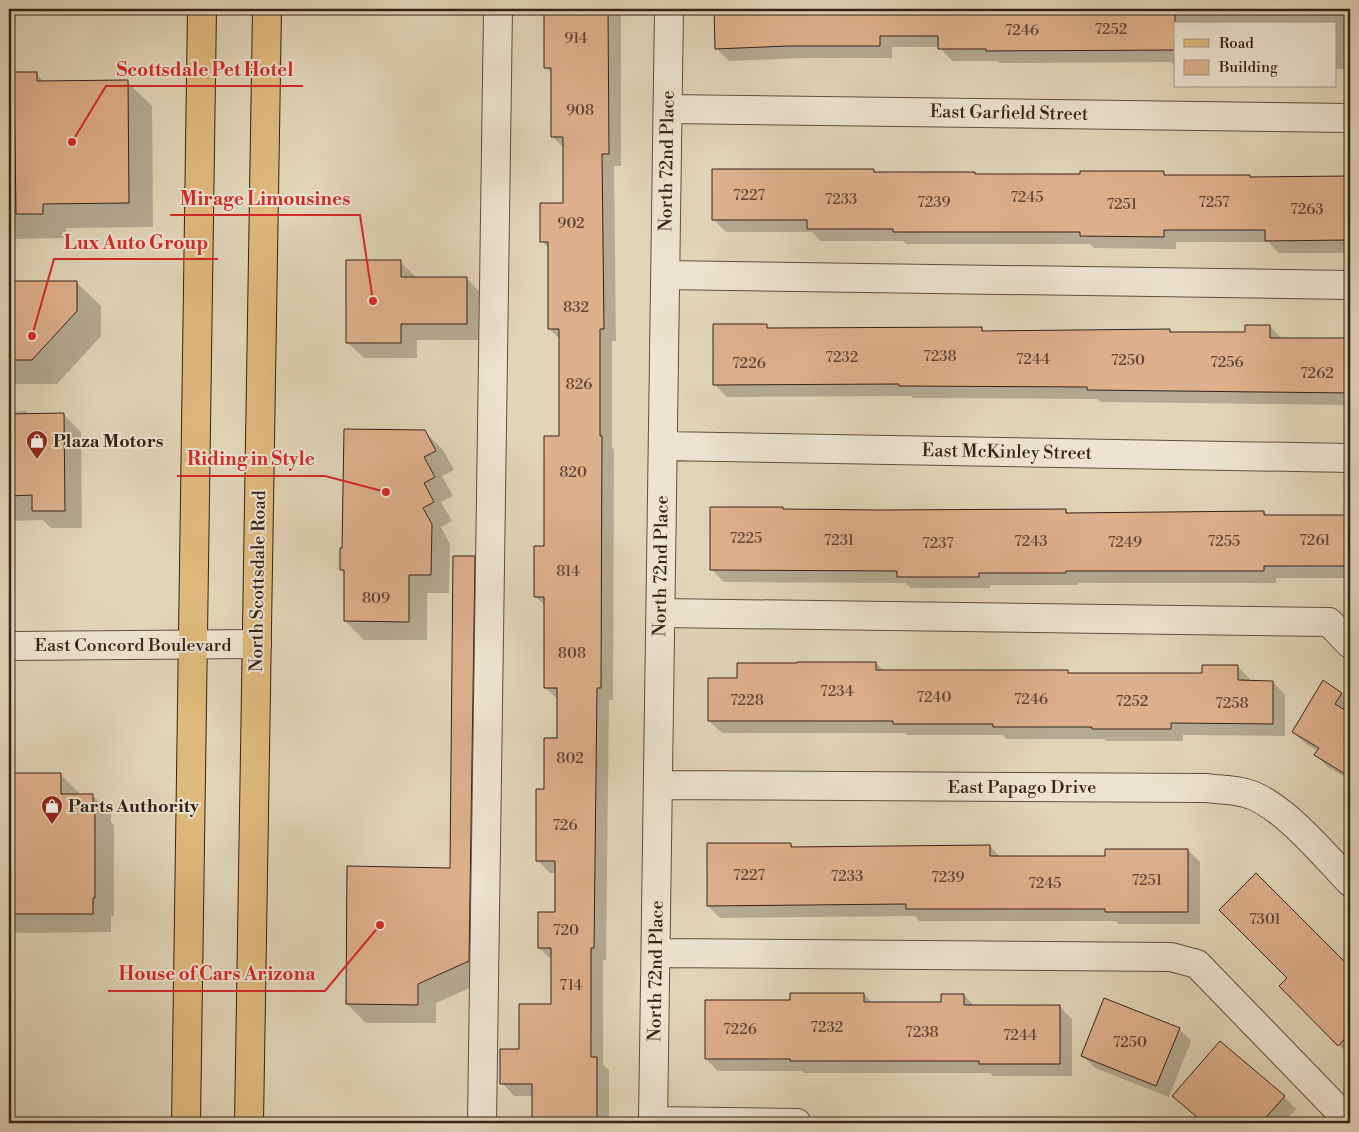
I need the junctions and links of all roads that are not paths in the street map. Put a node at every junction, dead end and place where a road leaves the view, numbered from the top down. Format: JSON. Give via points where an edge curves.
{"nodes":[{"id":1,"x":202,"y":9,"type":"edge"},
{"id":2,"x":267,"y":9,"type":"edge"},
{"id":3,"x":498,"y":9,"type":"edge"},
{"id":4,"x":670,"y":9,"type":"edge"},
{"id":5,"x":668,"y":108,"type":"junction"},
{"id":6,"x":1350,"y":118,"type":"edge"},
{"id":7,"x":666,"y":275,"type":"junction"},
{"id":8,"x":1350,"y":285,"type":"edge"},
{"id":9,"x":663,"y":446,"type":"junction"},
{"id":10,"x":1350,"y":458,"type":"edge"},
{"id":11,"x":661,"y":613,"type":"junction"},
{"id":12,"x":194,"y":644,"type":"junction"},
{"id":13,"x":257,"y":644,"type":"junction"},
{"id":14,"x":1350,"y":644,"type":"edge"},
{"id":15,"x":9,"y":646,"type":"edge"},
{"id":16,"x":658,"y":785,"type":"junction"},
{"id":17,"x":1350,"y":882,"type":"edge"},
{"id":18,"x":656,"y":953,"type":"junction"},
{"id":19,"x":654,"y":1122,"type":"edge"},
{"id":20,"x":1350,"y":1122,"type":"edge"},
{"id":21,"x":186,"y":1123,"type":"edge"},
{"id":22,"x":249,"y":1123,"type":"edge"},
{"id":23,"x":482,"y":1123,"type":"edge"},
{"id":24,"x":797,"y":1123,"type":"edge"}],
"edges":[{"from":1,"to":12,"type":"main road"},
{"from":2,"to":13,"type":"main road","name":"North Scottsdale Road"},
{"from":3,"to":23,"type":"street"},
{"from":4,"to":5,"type":"street","name":"North 72nd Place"},
{"from":5,"to":6,"type":"street","name":"East Garfield Street"},
{"from":5,"to":7,"type":"street","name":"North 72nd Place"},
{"from":7,"to":8,"type":"street"},
{"from":7,"to":9,"type":"street","name":"North 72nd Place"},
{"from":9,"to":10,"type":"street","name":"East McKinley Street"},
{"from":9,"to":11,"type":"street","name":"North 72nd Place"},
{"from":11,"to":14,"type":"street","via":[[1330,622]]},
{"from":11,"to":16,"type":"street","name":"North 72nd Place"},
{"from":12,"to":13,"type":"street","name":"East Concord Boulevard"},
{"from":12,"to":15,"type":"street","name":"East Concord Boulevard"},
{"from":12,"to":21,"type":"main road"},
{"from":13,"to":22,"type":"main road","name":"North Scottsdale Road"},
{"from":16,"to":17,"type":"street","name":"East Papago Drive","via":[[1207,788],[1246,793],[1289,819]]},
{"from":16,"to":18,"type":"street","name":"North 72nd Place"},
{"from":18,"to":19,"type":"street","name":"North 72nd Place"},
{"from":18,"to":20,"type":"street","via":[[1171,957],[1197,964]]},
{"from":19,"to":24,"type":"street"}]}
